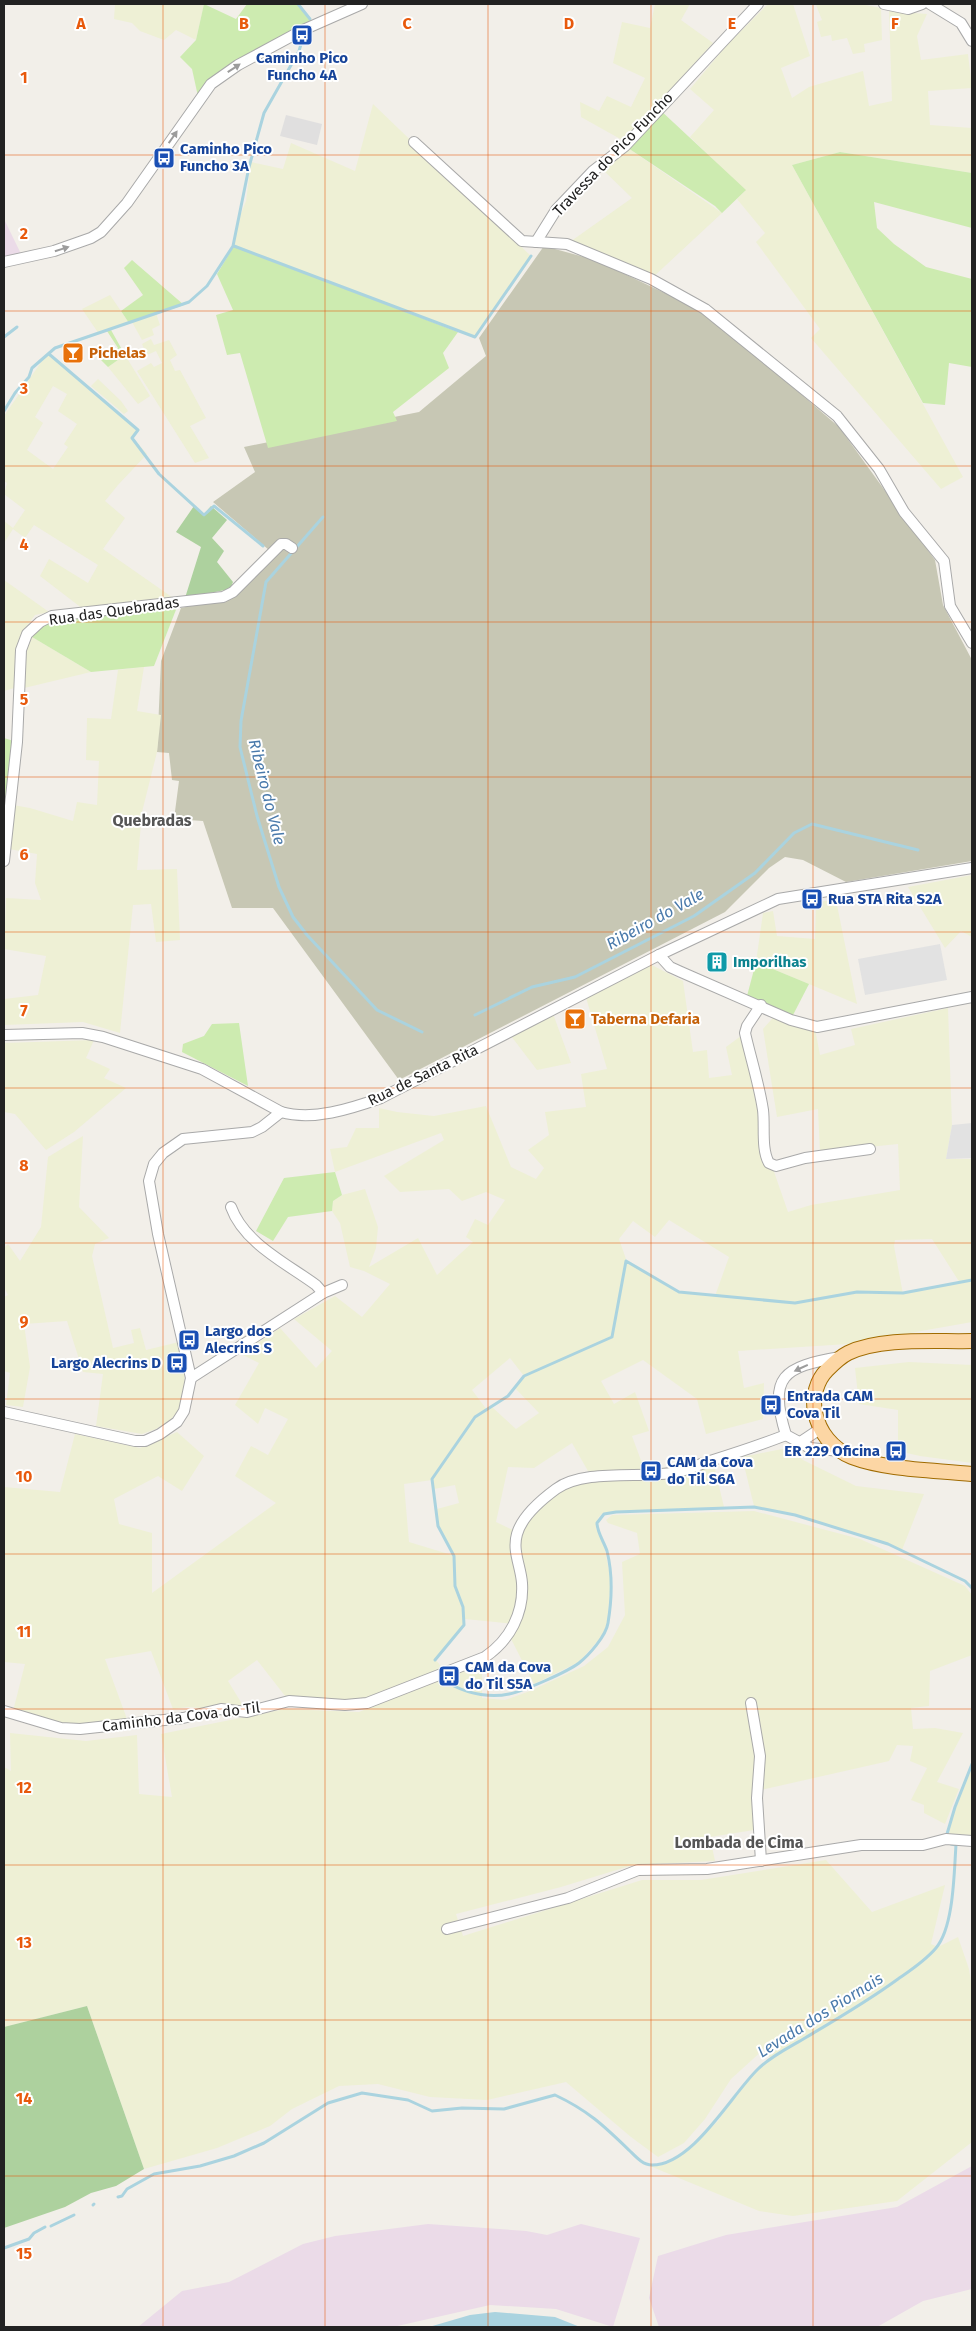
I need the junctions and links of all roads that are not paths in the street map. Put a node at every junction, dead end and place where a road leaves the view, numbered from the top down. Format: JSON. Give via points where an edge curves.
{"nodes":[{"id":1,"x":362,"y":4,"type":"edge"},
{"id":2,"x":758,"y":4,"type":"edge"},
{"id":3,"x":884,"y":4,"type":"edge"},
{"id":4,"x":922,"y":4,"type":"edge"},
{"id":5,"x":930,"y":4,"type":"edge"},
{"id":6,"x":972,"y":41,"type":"edge"},
{"id":7,"x":414,"y":142,"type":"dead end"},
{"id":8,"x":536,"y":242,"type":"junction"},
{"id":9,"x":4,"y":262,"type":"edge"},
{"id":10,"x":292,"y":548,"type":"dead end"},
{"id":11,"x":972,"y":642,"type":"edge"},
{"id":12,"x":4,"y":861,"type":"edge"},
{"id":13,"x":972,"y":868,"type":"edge"},
{"id":14,"x":659,"y":955,"type":"junction"},
{"id":15,"x":972,"y":997,"type":"edge"},
{"id":16,"x":761,"y":1005,"type":"junction"},
{"id":17,"x":4,"y":1035,"type":"edge"},
{"id":18,"x":281,"y":1112,"type":"junction"},
{"id":19,"x":870,"y":1149,"type":"dead end"},
{"id":20,"x":231,"y":1207,"type":"dead end"},
{"id":21,"x":342,"y":1285,"type":"dead end"},
{"id":22,"x":322,"y":1293,"type":"junction"},
{"id":23,"x":972,"y":1341,"type":"edge"},
{"id":24,"x":840,"y":1357,"type":"junction"},
{"id":25,"x":191,"y":1378,"type":"junction"},
{"id":26,"x":4,"y":1412,"type":"edge"},
{"id":27,"x":819,"y":1425,"type":"junction"},
{"id":28,"x":786,"y":1435,"type":"junction"},
{"id":29,"x":799,"y":1443,"type":"junction"},
{"id":30,"x":840,"y":1451,"type":"junction"},
{"id":31,"x":972,"y":1474,"type":"edge"},
{"id":32,"x":751,"y":1703,"type":"dead end"},
{"id":33,"x":4,"y":1711,"type":"edge"},
{"id":34,"x":971,"y":1841,"type":"edge"},
{"id":35,"x":760,"y":1861,"type":"junction"},
{"id":36,"x":446,"y":1929,"type":"dead end"}],
"edges":[{"from":9,"to":1,"type":"street","one_way":true,"via":[[64,248],[101,232],[127,203],[211,84],[238,65],[303,30]]},
{"from":2,"to":8,"type":"street","name":"Travessa do Pico Funcho","via":[[625,146],[593,171],[568,197]]},
{"from":3,"to":4,"type":"street","via":[[908,9]]},
{"from":5,"to":6,"type":"street","via":[[961,23]]},
{"from":7,"to":8,"type":"street","via":[[522,241]]},
{"from":8,"to":11,"type":"street","via":[[567,244],[651,279],[705,308],[836,416],[879,469],[904,512],[944,561],[950,606]]},
{"from":10,"to":12,"type":"street","name":"Rua das Quebradas","via":[[281,544],[233,592],[223,597],[52,616],[27,634],[21,650],[17,742]]},
{"from":13,"to":14,"type":"street","name":"Rua de Santa Rita","via":[[778,899]]},
{"from":14,"to":16,"type":"street","via":[[670,967]]},
{"from":14,"to":18,"type":"street","name":"Rua de Santa Rita","via":[[381,1098],[353,1108],[318,1114]]},
{"from":15,"to":16,"type":"street","via":[[817,1027],[791,1020]]},
{"from":16,"to":19,"type":"street","via":[[746,1033],[760,1092],[769,1164],[776,1166],[805,1158]]},
{"from":17,"to":18,"type":"street","via":[[82,1033],[103,1037],[202,1069]]},
{"from":18,"to":25,"type":"street","via":[[252,1132],[183,1139],[154,1164],[150,1190]]},
{"from":20,"to":22,"type":"street","via":[[236,1220],[251,1238],[316,1285]]},
{"from":21,"to":22,"type":"street"},
{"from":22,"to":25,"type":"street"},
{"from":23,"to":24,"type":"main road","via":[[877,1344]]},
{"from":24,"to":27,"type":"main road","via":[[819,1380],[814,1406]]},
{"from":24,"to":28,"type":"street","one_way":true,"via":[[800,1367],[786,1376],[777,1394]]},
{"from":25,"to":26,"type":"street","via":[[184,1411],[177,1422],[170,1429],[145,1440],[117,1438]]},
{"from":27,"to":29,"type":"street"},
{"from":27,"to":30,"type":"main road","via":[[826,1438]]},
{"from":28,"to":29,"type":"street"},
{"from":28,"to":33,"type":"street","name":"Caminho da Cova do Til","via":[[671,1474],[631,1474],[567,1482],[530,1512],[517,1532],[515,1548],[522,1583],[519,1612],[509,1634],[496,1650],[485,1657],[402,1691],[360,1704],[322,1705],[290,1701],[247,1712],[221,1709],[183,1718],[80,1728],[61,1728]]},
{"from":29,"to":30,"type":"street","via":[[810,1448]]},
{"from":30,"to":31,"type":"main road","via":[[875,1463]]},
{"from":32,"to":35,"type":"street","via":[[760,1756],[757,1806]]},
{"from":34,"to":35,"type":"street","via":[[946,1839],[923,1845],[861,1845]]},
{"from":35,"to":36,"type":"street","via":[[706,1869],[638,1870],[568,1898]]}]}
